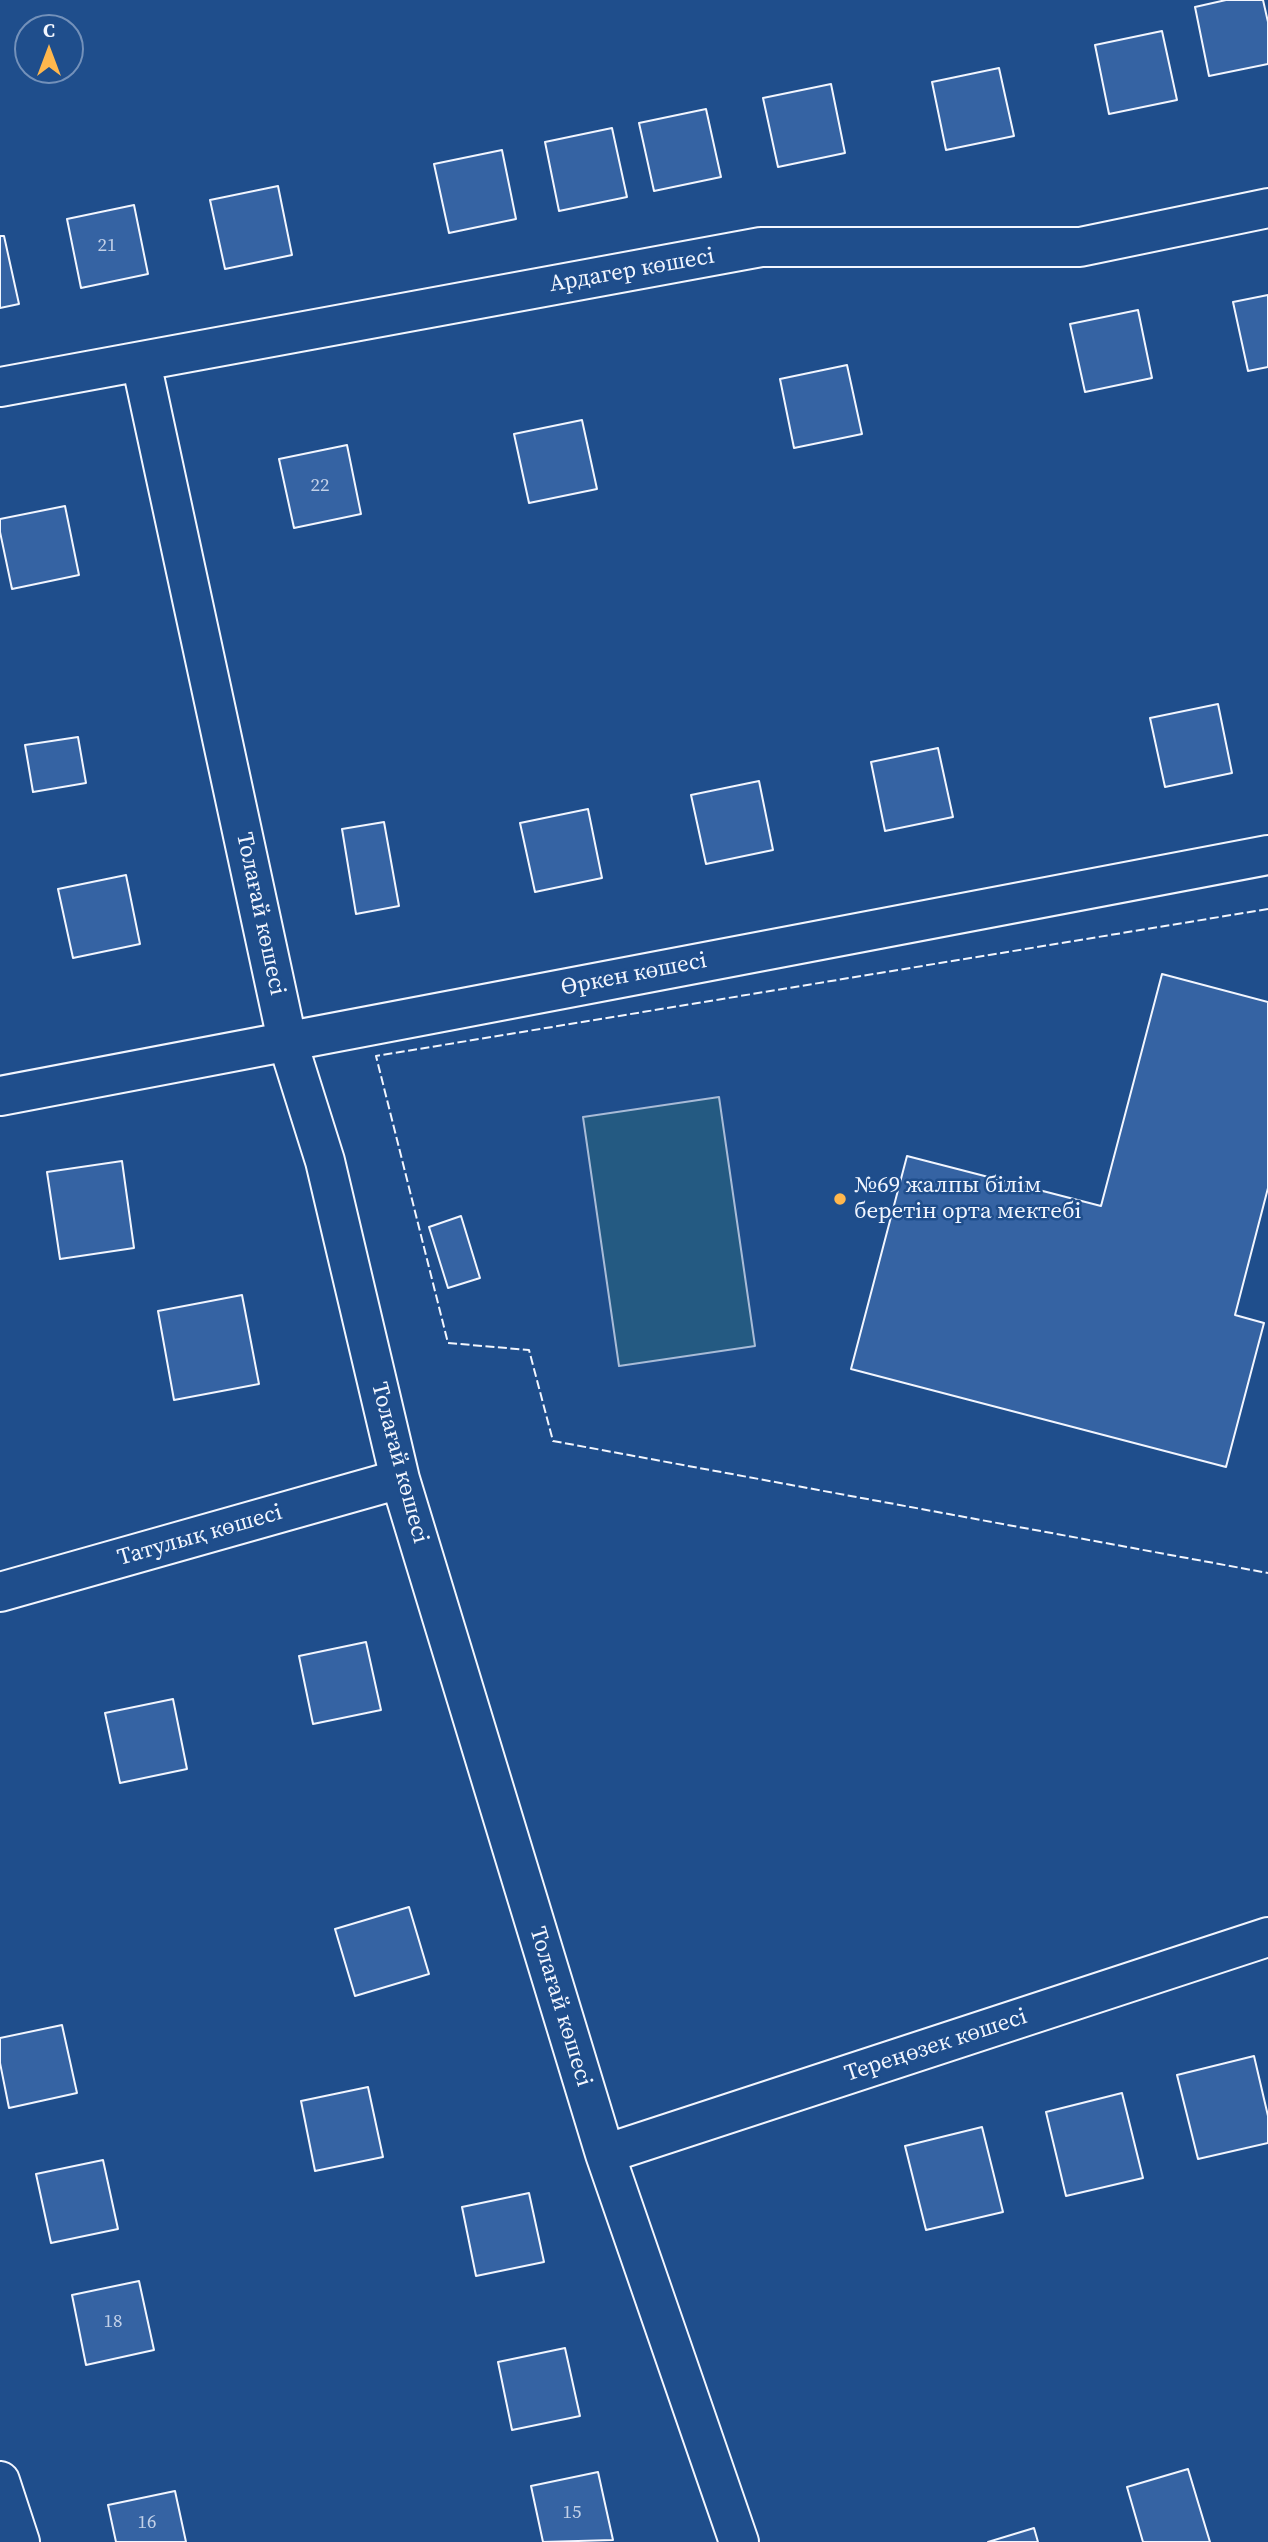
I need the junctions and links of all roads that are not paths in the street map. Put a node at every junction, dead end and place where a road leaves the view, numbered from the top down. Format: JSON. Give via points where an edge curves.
{"nodes":[{"id":1,"x":1268,"y":208,"type":"edge"},
{"id":2,"x":141,"y":362,"type":"junction"},
{"id":3,"x":0,"y":387,"type":"edge"},
{"id":4,"x":1268,"y":855,"type":"edge"},
{"id":5,"x":287,"y":1040,"type":"junction"},
{"id":6,"x":0,"y":1096,"type":"edge"},
{"id":7,"x":400,"y":1479,"type":"junction"},
{"id":8,"x":0,"y":1592,"type":"edge"},
{"id":9,"x":1268,"y":1937,"type":"edge"},
{"id":10,"x":605,"y":2154,"type":"junction"},
{"id":11,"x":0,"y":2481,"type":"edge"},
{"id":12,"x":20,"y":2542,"type":"edge"},
{"id":13,"x":739,"y":2542,"type":"edge"}],
"edges":[{"from":1,"to":2,"type":"street","name":"Ардагер көшесі","via":[[1080,247],[761,247]]},
{"from":2,"to":3,"type":"street","name":"Ардагер көшесі"},
{"from":2,"to":5,"type":"street","name":"Толағай көшесі"},
{"from":4,"to":5,"type":"street","name":"Өркен көшесі"},
{"from":5,"to":6,"type":"street","name":"Өркен көшесі"},
{"from":5,"to":7,"type":"street","name":"Толағай көшесі","via":[[325,1161]]},
{"from":7,"to":8,"type":"street","name":"Татулық көшесі"},
{"from":7,"to":10,"type":"street","name":"Толағай көшесі"},
{"from":9,"to":10,"type":"street","name":"Тереңөзек көшесі"},
{"from":10,"to":13,"type":"street","name":"Толағай көшесі"},
{"from":11,"to":12,"type":"street"}]}
